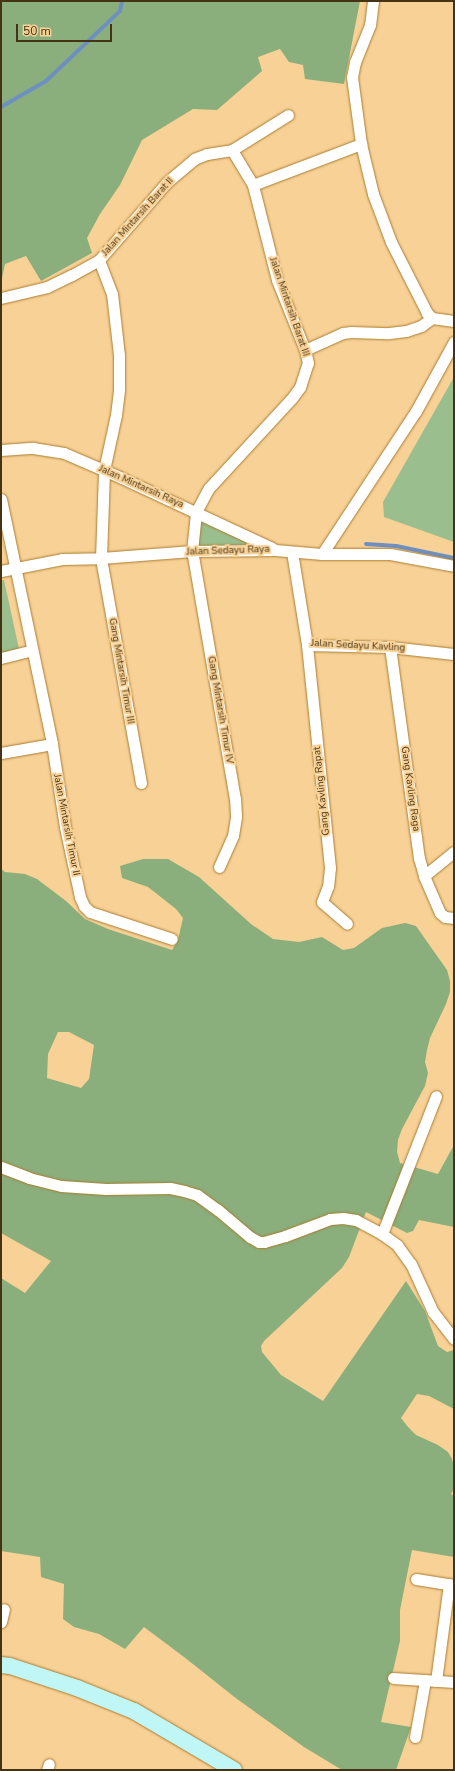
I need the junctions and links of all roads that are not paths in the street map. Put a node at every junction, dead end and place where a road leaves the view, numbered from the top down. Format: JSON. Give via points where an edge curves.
{"nodes":[{"id":1,"x":373,"y":1,"type":"edge"},
{"id":2,"x":288,"y":115,"type":"dead end"},
{"id":3,"x":362,"y":144,"type":"junction"},
{"id":4,"x":232,"y":150,"type":"junction"},
{"id":5,"x":253,"y":185,"type":"junction"},
{"id":6,"x":99,"y":260,"type":"junction"},
{"id":7,"x":1,"y":298,"type":"edge"},
{"id":8,"x":432,"y":318,"type":"junction"},
{"id":9,"x":454,"y":321,"type":"edge"},
{"id":10,"x":454,"y":342,"type":"edge"},
{"id":11,"x":305,"y":350,"type":"junction"},
{"id":12,"x":1,"y":450,"type":"edge"},
{"id":13,"x":104,"y":470,"type":"junction"},
{"id":14,"x":1,"y":499,"type":"edge"},
{"id":15,"x":196,"y":512,"type":"junction"},
{"id":16,"x":275,"y":550,"type":"junction"},
{"id":17,"x":192,"y":551,"type":"junction"},
{"id":18,"x":292,"y":552,"type":"junction"},
{"id":19,"x":322,"y":554,"type":"junction"},
{"id":20,"x":101,"y":558,"type":"junction"},
{"id":21,"x":454,"y":566,"type":"edge"},
{"id":22,"x":15,"y":568,"type":"junction"},
{"id":23,"x":1,"y":571,"type":"edge"},
{"id":24,"x":307,"y":646,"type":"junction"},
{"id":25,"x":390,"y":647,"type":"junction"},
{"id":26,"x":32,"y":650,"type":"junction"},
{"id":27,"x":454,"y":654,"type":"edge"},
{"id":28,"x":1,"y":658,"type":"edge"},
{"id":29,"x":52,"y":744,"type":"junction"},
{"id":30,"x":1,"y":753,"type":"edge"},
{"id":31,"x":141,"y":783,"type":"dead end"},
{"id":32,"x":454,"y":852,"type":"edge"},
{"id":33,"x":219,"y":867,"type":"dead end"},
{"id":34,"x":424,"y":876,"type":"junction"},
{"id":35,"x":454,"y":918,"type":"edge"},
{"id":36,"x":347,"y":924,"type":"dead end"},
{"id":37,"x":172,"y":939,"type":"dead end"},
{"id":38,"x":436,"y":1096,"type":"dead end"},
{"id":39,"x":1,"y":1167,"type":"edge"},
{"id":40,"x":382,"y":1234,"type":"junction"},
{"id":41,"x":454,"y":1339,"type":"edge"},
{"id":42,"x":416,"y":1579,"type":"dead end"},
{"id":43,"x":452,"y":1585,"type":"edge"},
{"id":44,"x":4,"y":1609,"type":"dead end"},
{"id":45,"x":1,"y":1622,"type":"edge"},
{"id":46,"x":1,"y":1665,"type":"edge"},
{"id":47,"x":392,"y":1678,"type":"dead end"},
{"id":48,"x":431,"y":1680,"type":"junction"},
{"id":49,"x":454,"y":1682,"type":"edge"},
{"id":50,"x":415,"y":1737,"type":"dead end"},
{"id":51,"x":230,"y":1769,"type":"edge"}],
"edges":[{"from":1,"to":3,"type":"street","via":[[370,25],[352,77]]},
{"from":2,"to":4,"type":"street"},
{"from":3,"to":5,"type":"street"},
{"from":3,"to":8,"type":"street","via":[[373,194],[391,242],[427,313]]},
{"from":4,"to":5,"type":"street","name":"Jalan Mintarsih Barat III"},
{"from":4,"to":6,"type":"street","name":"Jalan Mintarsih Barat II","via":[[194,159],[167,182]]},
{"from":5,"to":11,"type":"street","name":"Jalan Mintarsih Barat III","via":[[277,280]]},
{"from":6,"to":7,"type":"street","via":[[47,286]]},
{"from":6,"to":13,"type":"street","name":"Jalan Mintarsih Barat II","via":[[112,294],[119,355],[117,408]]},
{"from":8,"to":9,"type":"street"},
{"from":8,"to":11,"type":"street","via":[[421,326],[406,331],[343,333]]},
{"from":10,"to":19,"type":"street","via":[[416,411]]},
{"from":11,"to":15,"type":"street","name":"Jalan Mintarsih Barat III","via":[[308,363],[300,387],[209,488]]},
{"from":12,"to":13,"type":"street","name":"Jalan Mintarsih Raya","via":[[51,450]]},
{"from":13,"to":15,"type":"street","name":"Jalan Mintarsih Raya"},
{"from":13,"to":20,"type":"street","name":"Jalan Mintarsih Barat II"},
{"from":14,"to":22,"type":"street","name":"Jalan Mintarsih Timur II"},
{"from":15,"to":16,"type":"street","name":"Jalan Mintarsih Raya"},
{"from":15,"to":17,"type":"street","name":"Jalan Mintarsih Barat III"},
{"from":16,"to":17,"type":"street","name":"Jalan Sedayu Raya"},
{"from":16,"to":18,"type":"street","name":"Jalan Sedayu Raya"},
{"from":17,"to":20,"type":"street","name":"Jalan Sedayu Raya"},
{"from":17,"to":33,"type":"street","name":"Gang Mintarsih Timur IV","via":[[235,799],[233,836]]},
{"from":18,"to":19,"type":"street","name":"Jalan Sedayu Raya"},
{"from":18,"to":24,"type":"street","name":"Jalan Sedayu Kavling"},
{"from":19,"to":21,"type":"street","name":"Jalan Sedayu Raya","via":[[390,554]]},
{"from":20,"to":22,"type":"street","name":"Jalan Sedayu Raya","via":[[62,559]]},
{"from":20,"to":31,"type":"street","name":"Gang Mintarsih Timur III"},
{"from":22,"to":23,"type":"street","name":"Jalan Sedayu Raya"},
{"from":22,"to":26,"type":"street","name":"Jalan Mintarsih Timur II"},
{"from":24,"to":25,"type":"street","name":"Jalan Sedayu Kavling"},
{"from":24,"to":36,"type":"street","name":"Gang Kavling Rapat","via":[[330,868],[328,886],[322,902]]},
{"from":25,"to":27,"type":"street","name":"Jalan Sedayu Kavling"},
{"from":25,"to":34,"type":"street","name":"Gang Kavling Raga","via":[[419,858]]},
{"from":26,"to":28,"type":"street"},
{"from":26,"to":29,"type":"street","name":"Jalan Mintarsih Timur II"},
{"from":29,"to":30,"type":"street"},
{"from":29,"to":37,"type":"street","name":"Jalan Mintarsih Timur II","via":[[65,827],[84,906],[90,912]]},
{"from":32,"to":34,"type":"street"},
{"from":34,"to":35,"type":"street","name":"Gang Kavling Raga","via":[[443,916]]},
{"from":38,"to":40,"type":"street"},
{"from":39,"to":40,"type":"street","via":[[35,1180],[61,1186],[106,1189],[170,1188],[184,1191],[197,1195],[259,1242],[330,1219],[343,1218],[356,1220]]},
{"from":40,"to":41,"type":"street","via":[[396,1245],[411,1264],[433,1312]]},
{"from":42,"to":43,"type":"street"},
{"from":43,"to":48,"type":"street"},
{"from":44,"to":45,"type":"street"},
{"from":46,"to":51,"type":"main road","via":[[77,1688],[134,1711]]},
{"from":47,"to":48,"type":"street"},
{"from":48,"to":49,"type":"street"},
{"from":48,"to":50,"type":"street"}]}
